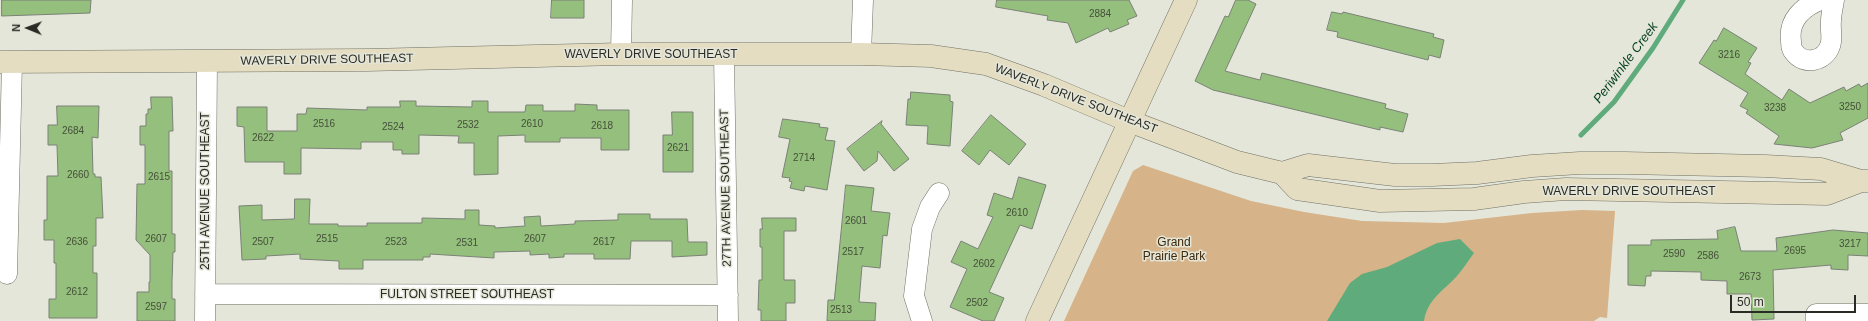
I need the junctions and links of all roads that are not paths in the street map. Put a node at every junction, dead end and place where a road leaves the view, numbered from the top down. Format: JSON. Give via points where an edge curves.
{"nodes":[{"id":1,"x":622,"y":0,"type":"edge"},
{"id":2,"x":863,"y":0,"type":"edge"},
{"id":3,"x":1186,"y":0,"type":"edge"},
{"id":4,"x":1820,"y":0,"type":"edge"},
{"id":5,"x":1834,"y":0,"type":"edge"},
{"id":6,"x":621,"y":54,"type":"junction"},
{"id":7,"x":724,"y":54,"type":"junction"},
{"id":8,"x":861,"y":54,"type":"junction"},
{"id":9,"x":207,"y":61,"type":"junction"},
{"id":10,"x":6,"y":62,"type":"edge"},
{"id":11,"x":1128,"y":121,"type":"junction"},
{"id":12,"x":1864,"y":181,"type":"edge"},
{"id":13,"x":939,"y":193,"type":"dead end"},
{"id":14,"x":7,"y":274,"type":"dead end"},
{"id":15,"x":205,"y":294,"type":"junction"},
{"id":16,"x":728,"y":295,"type":"junction"},
{"id":17,"x":1868,"y":314,"type":"edge"},
{"id":18,"x":1816,"y":318,"type":"edge"},
{"id":19,"x":205,"y":321,"type":"edge"},
{"id":20,"x":728,"y":321,"type":"edge"},
{"id":21,"x":922,"y":321,"type":"edge"},
{"id":22,"x":1037,"y":321,"type":"edge"}],
"edges":[{"from":1,"to":6,"type":"street"},
{"from":2,"to":8,"type":"street"},
{"from":3,"to":11,"type":"main road"},
{"from":4,"to":5,"type":"street","via":[[1810,4],[1796,16],[1790,35],[1792,51],[1801,60],[1815,60],[1825,54],[1831,45],[1830,21]]},
{"from":6,"to":7,"type":"main road","name":"WAVERLY DRIVE SOUTHEAST"},
{"from":6,"to":9,"type":"main road","name":"WAVERLY DRIVE SOUTHEAST"},
{"from":7,"to":8,"type":"main road","name":"WAVERLY DRIVE SOUTHEAST"},
{"from":7,"to":16,"type":"street","name":"27TH AVENUE SOUTHEAST"},
{"from":8,"to":11,"type":"main road","name":"WAVERLY DRIVE SOUTHEAST","via":[[931,56],[986,64],[1044,85]]},
{"from":9,"to":10,"type":"main road","name":"WAVERLY DRIVE SOUTHEAST"},
{"from":9,"to":15,"type":"street","name":"25TH AVENUE SOUTHEAST"},
{"from":10,"to":14,"type":"street"},
{"from":11,"to":12,"type":"main road","name":"WAVERLY DRIVE SOUTHEAST","via":[[1237,162],[1282,173],[1308,165],[1395,175],[1418,175],[1477,173],[1580,163],[1625,163],[1821,169]]},
{"from":11,"to":22,"type":"main road"},
{"from":13,"to":21,"type":"street","via":[[930,207],[922,229],[914,296]]},
{"from":15,"to":16,"type":"street","name":"FULTON STREET SOUTHEAST"},
{"from":15,"to":19,"type":"street","name":"25TH AVENUE SOUTHEAST"},
{"from":16,"to":20,"type":"street","name":"27TH AVENUE SOUTHEAST"},
{"from":17,"to":18,"type":"street"}]}
